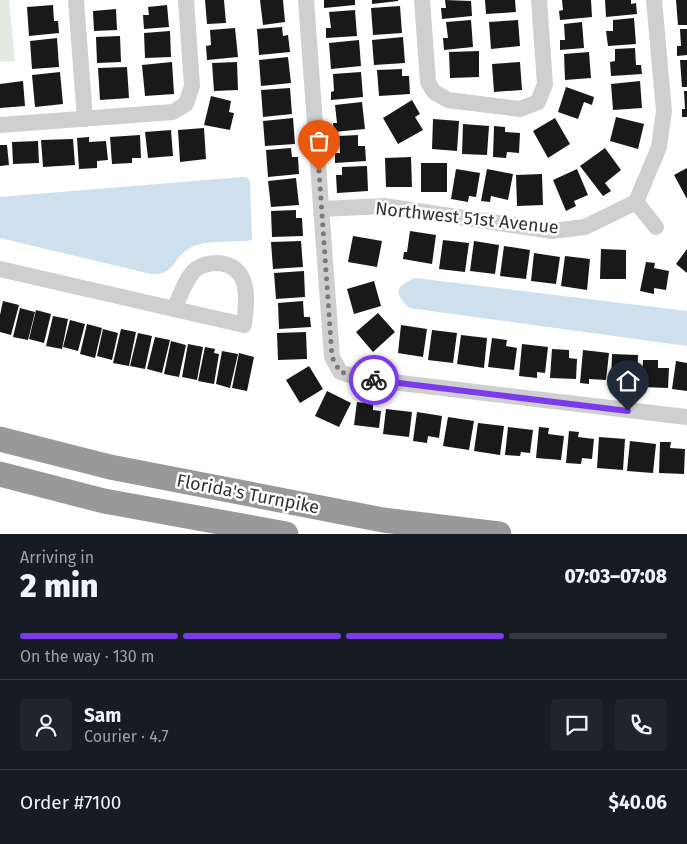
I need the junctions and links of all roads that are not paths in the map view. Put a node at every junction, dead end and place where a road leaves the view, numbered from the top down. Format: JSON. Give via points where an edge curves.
{"nodes":[{"id":1,"x":76,"y":0,"type":"edge"},
{"id":2,"x":186,"y":0,"type":"edge"},
{"id":3,"x":306,"y":0,"type":"edge"},
{"id":4,"x":422,"y":0,"type":"edge"},
{"id":5,"x":539,"y":0,"type":"edge"},
{"id":6,"x":654,"y":0,"type":"edge"},
{"id":7,"x":85,"y":118,"type":"junction"},
{"id":8,"x":0,"y":125,"type":"edge"},
{"id":9,"x":636,"y":202,"type":"junction"},
{"id":10,"x":322,"y":208,"type":"junction"},
{"id":11,"x":656,"y":227,"type":"dead end"},
{"id":12,"x":0,"y":269,"type":"edge"},
{"id":13,"x":174,"y":309,"type":"junction"},
{"id":14,"x":687,"y":417,"type":"edge"},
{"id":15,"x":0,"y":439,"type":"edge"},
{"id":16,"x":0,"y":474,"type":"edge"},
{"id":17,"x":286,"y":534,"type":"edge"},
{"id":18,"x":499,"y":534,"type":"edge"}],
"edges":[{"from":1,"to":7,"type":"street"},
{"from":2,"to":7,"type":"street","via":[[192,86],[186,104],[173,112]]},
{"from":3,"to":10,"type":"street"},
{"from":4,"to":5,"type":"street","via":[[428,82],[434,92],[448,100],[520,109],[538,102],[544,84]]},
{"from":6,"to":9,"type":"street","via":[[664,111],[659,147]]},
{"from":7,"to":8,"type":"street"},
{"from":9,"to":10,"type":"street","name":"Northwest 51st Avenue","via":[[585,227],[552,231],[384,206]]},
{"from":9,"to":11,"type":"street"},
{"from":10,"to":14,"type":"street","via":[[332,357],[340,372],[358,378]]},
{"from":12,"to":13,"type":"street"},
{"from":13,"to":13,"type":"street","via":[[244,324],[248,297],[246,286],[235,269],[227,265],[202,265],[191,276]]},
{"from":15,"to":18,"type":"highway","name":"Florida's Turnpike","via":[[110,467],[383,520]]},
{"from":16,"to":17,"type":"highway","name":"Florida's Turnpike","via":[[104,500]]}]}
